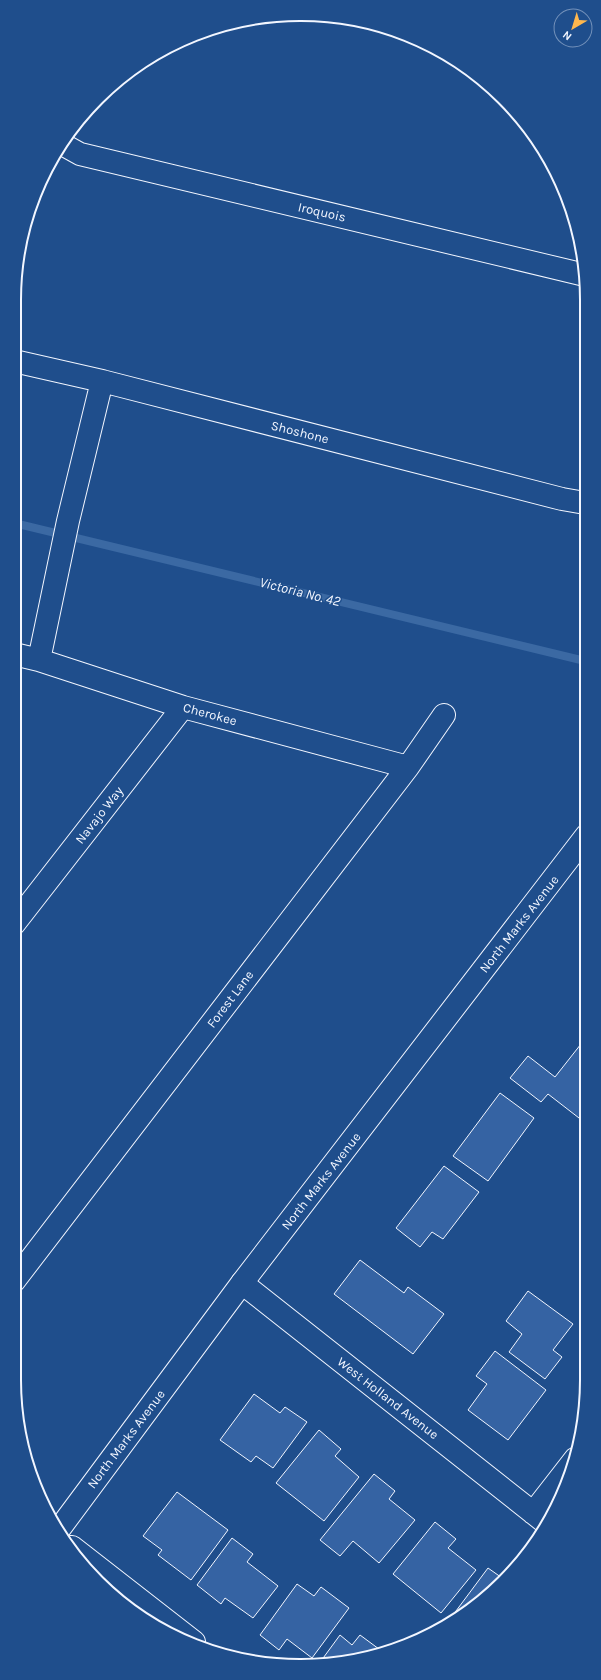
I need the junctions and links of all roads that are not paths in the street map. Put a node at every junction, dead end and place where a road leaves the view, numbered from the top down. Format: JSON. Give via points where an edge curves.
{"nodes":[{"id":1,"x":67,"y":147,"type":"edge"},
{"id":2,"x":578,"y":273,"type":"edge"},
{"id":3,"x":21,"y":363,"type":"edge"},
{"id":4,"x":102,"y":381,"type":"junction"},
{"id":5,"x":580,"y":502,"type":"edge"},
{"id":6,"x":21,"y":656,"type":"edge"},
{"id":7,"x":39,"y":660,"type":"junction"},
{"id":8,"x":183,"y":707,"type":"junction"},
{"id":9,"x":444,"y":715,"type":"dead end"},
{"id":10,"x":408,"y":767,"type":"junction"},
{"id":11,"x":580,"y":844,"type":"edge"},
{"id":12,"x":21,"y":915,"type":"edge"},
{"id":13,"x":21,"y":1272,"type":"edge"},
{"id":14,"x":242,"y":1284,"type":"junction"},
{"id":15,"x":560,"y":1483,"type":"edge"},
{"id":16,"x":539,"y":1518,"type":"edge"},
{"id":17,"x":62,"y":1525,"type":"edge"},
{"id":18,"x":84,"y":1556,"type":"edge"},
{"id":19,"x":181,"y":1632,"type":"edge"}],
"edges":[{"from":1,"to":2,"type":"street","name":"Iroquois","via":[[80,154]]},
{"from":3,"to":4,"type":"street","name":"Shoshone"},
{"from":4,"to":5,"type":"street","name":"Shoshone"},
{"from":4,"to":7,"type":"street","via":[[68,521]]},
{"from":6,"to":7,"type":"street","name":"Cherokee"},
{"from":7,"to":8,"type":"street","name":"Cherokee"},
{"from":8,"to":10,"type":"street","name":"Cherokee"},
{"from":8,"to":12,"type":"street","name":"Navajo Way"},
{"from":9,"to":10,"type":"street","name":"Forest Lane"},
{"from":10,"to":13,"type":"street","name":"Forest Lane"},
{"from":11,"to":14,"type":"street","name":"North Marks Avenue"},
{"from":14,"to":16,"type":"street","name":"West Holland Avenue"},
{"from":14,"to":17,"type":"street","name":"North Marks Avenue"},
{"from":15,"to":16,"type":"street","name":"West Holland Avenue"},
{"from":18,"to":19,"type":"street"}]}
